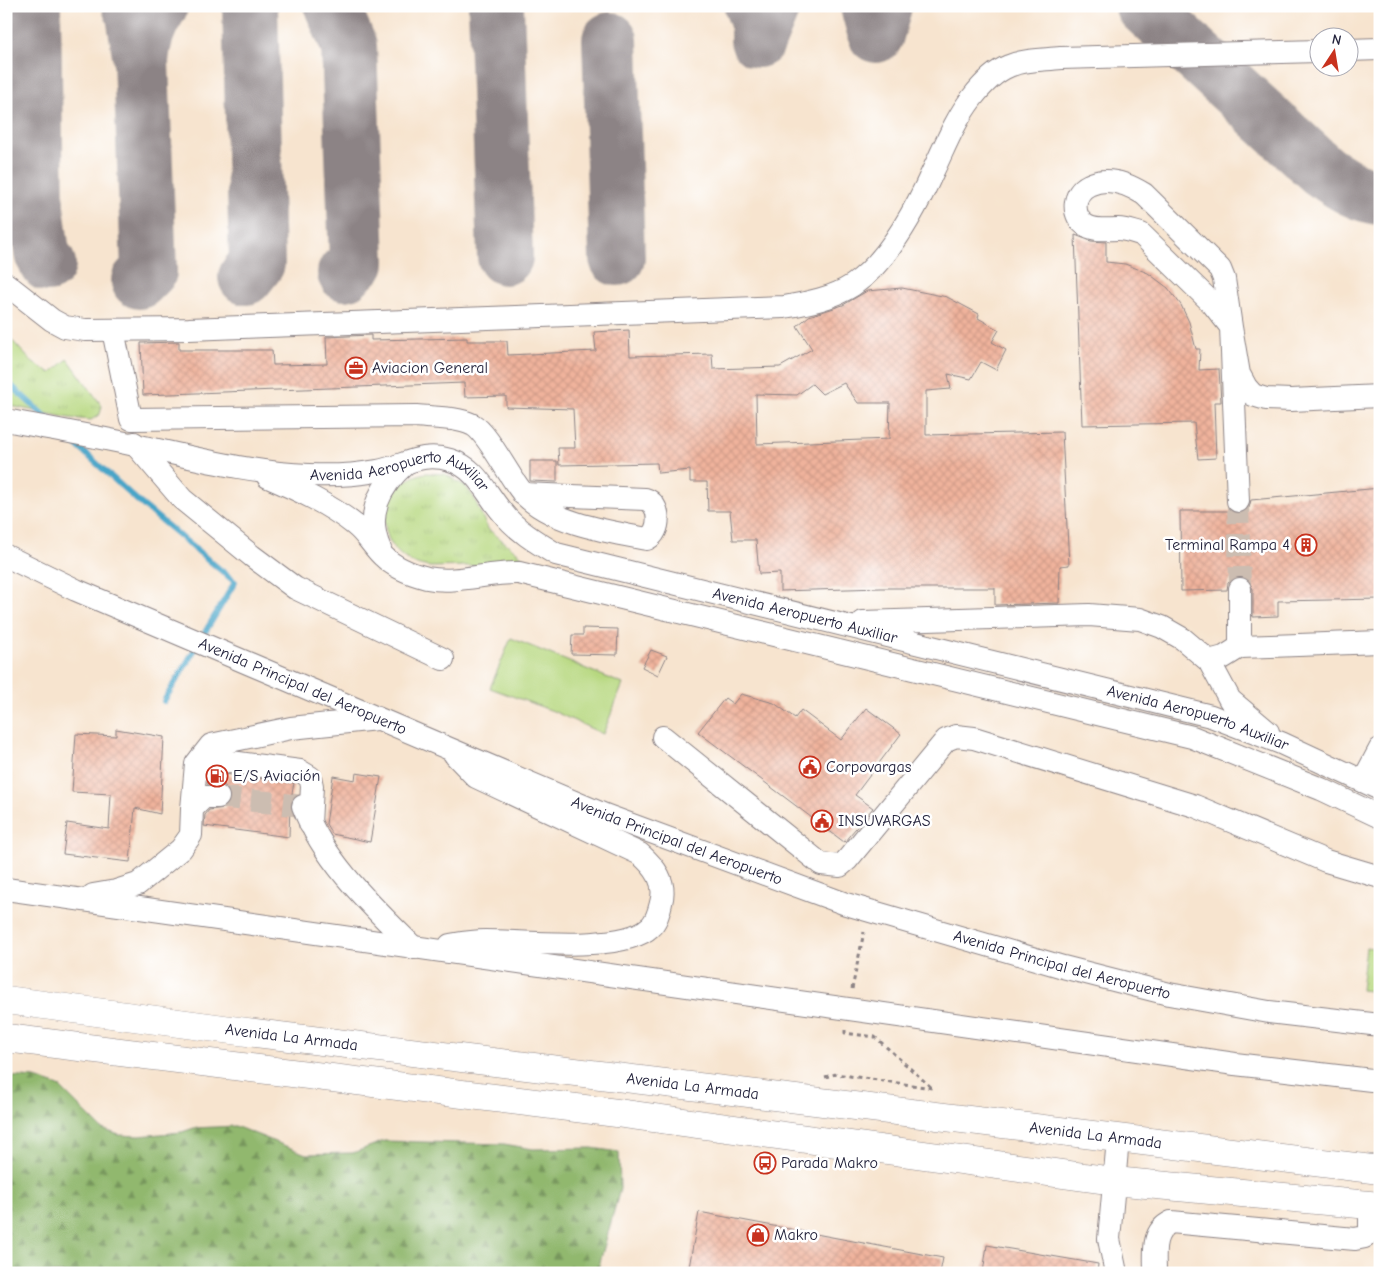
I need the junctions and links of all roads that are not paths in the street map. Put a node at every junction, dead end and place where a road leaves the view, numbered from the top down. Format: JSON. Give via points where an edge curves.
{"nodes":[{"id":1,"x":1380,"y":49,"type":"edge"},
{"id":2,"x":1358,"y":50,"type":"edge"},
{"id":3,"x":1308,"y":51,"type":"edge"},
{"id":4,"x":6,"y":284,"type":"edge"},
{"id":5,"x":1231,"y":327,"type":"junction"},
{"id":6,"x":114,"y":330,"type":"junction"},
{"id":7,"x":1380,"y":396,"type":"edge"},
{"id":8,"x":131,"y":419,"type":"junction"},
{"id":9,"x":6,"y":420,"type":"edge"},
{"id":10,"x":135,"y":445,"type":"junction"},
{"id":11,"x":411,"y":459,"type":"junction"},
{"id":12,"x":253,"y":470,"type":"junction"},
{"id":13,"x":523,"y":494,"type":"junction"},
{"id":14,"x":1238,"y":501,"type":"tunnel mouth"},
{"id":15,"x":6,"y":556,"type":"edge"},
{"id":16,"x":384,"y":557,"type":"junction"},
{"id":17,"x":1240,"y":589,"type":"tunnel mouth"},
{"id":18,"x":834,"y":622,"type":"junction"},
{"id":19,"x":1380,"y":642,"type":"edge"},
{"id":20,"x":1240,"y":647,"type":"junction"},
{"id":21,"x":443,"y":659,"type":"dead end"},
{"id":22,"x":1209,"y":661,"type":"junction"},
{"id":23,"x":378,"y":718,"type":"junction"},
{"id":24,"x":663,"y":737,"type":"dead end"},
{"id":25,"x":1281,"y":743,"type":"junction"},
{"id":26,"x":448,"y":748,"type":"junction"},
{"id":27,"x":1380,"y":749,"type":"edge"},
{"id":28,"x":200,"y":758,"type":"junction"},
{"id":29,"x":1372,"y":785,"type":"edge"},
{"id":30,"x":218,"y":796,"type":"tunnel mouth"},
{"id":31,"x":192,"y":809,"type":"junction"},
{"id":32,"x":1380,"y":817,"type":"edge"},
{"id":33,"x":1380,"y":877,"type":"edge"},
{"id":34,"x":6,"y":890,"type":"edge"},
{"id":35,"x":75,"y":898,"type":"junction"},
{"id":36,"x":414,"y":948,"type":"junction"},
{"id":37,"x":6,"y":1000,"type":"edge"},
{"id":38,"x":1380,"y":1025,"type":"edge"},
{"id":39,"x":6,"y":1038,"type":"edge"},
{"id":40,"x":1380,"y":1081,"type":"edge"},
{"id":41,"x":1118,"y":1138,"type":"junction"},
{"id":42,"x":1380,"y":1170,"type":"edge"},
{"id":43,"x":1114,"y":1181,"type":"junction"},
{"id":44,"x":1375,"y":1206,"type":"edge"},
{"id":45,"x":1116,"y":1273,"type":"edge"},
{"id":46,"x":1155,"y":1273,"type":"edge"}],
"edges":[{"from":1,"to":2,"type":"lane"},
{"from":3,"to":6,"type":"lane","via":[[1086,56],[1009,66],[982,86],[967,104],[907,224],[884,254],[853,284],[812,302],[784,306]]},
{"from":4,"to":6,"type":"lane","via":[[35,308],[66,327]]},
{"from":5,"to":5,"type":"lane","via":[[1220,269],[1144,194],[1119,182],[1090,184],[1082,190],[1075,208],[1086,226],[1141,234],[1212,303]]},
{"from":5,"to":7,"type":"lane","via":[[1239,374],[1253,395],[1266,400]]},
{"from":5,"to":14,"type":"lane"},
{"from":6,"to":8,"type":"lane"},
{"from":8,"to":10,"type":"lane"},
{"from":8,"to":13,"type":"lane","via":[[416,416],[448,419],[474,426]]},
{"from":9,"to":10,"type":"lane","name":"Avenida Aeropuerto Auxiliar"},
{"from":10,"to":12,"type":"lane","name":"Avenida Aeropuerto Auxiliar"},
{"from":10,"to":21,"type":"lane","via":[[182,499],[295,588]]},
{"from":11,"to":12,"type":"lane","name":"Avenida Aeropuerto Auxiliar","via":[[389,469],[344,475]]},
{"from":11,"to":16,"type":"lane","via":[[386,486],[374,514],[374,533]]},
{"from":11,"to":18,"type":"lane","name":"Avenida Aeropuerto Auxiliar","via":[[440,458],[462,465],[477,475],[502,513],[522,532],[556,554]]},
{"from":12,"to":16,"type":"lane","name":"Avenida Aeropuerto Auxiliar","via":[[297,490],[357,526]]},
{"from":13,"to":13,"type":"lane","via":[[645,498],[655,505],[657,524],[653,535],[647,539],[593,529],[553,513]]},
{"from":15,"to":23,"type":"lane","name":"Avenida Principal del Aeropuerto","via":[[76,590]]},
{"from":16,"to":32,"type":"lane","name":"Avenida Aeropuerto Auxiliar","via":[[408,572],[429,578],[450,580],[502,572],[518,573],[1192,737],[1321,789]]},
{"from":17,"to":20,"type":"lane"},
{"from":18,"to":22,"type":"lane","via":[[1118,616],[1162,627],[1183,639]]},
{"from":18,"to":25,"type":"lane","name":"Avenida Aeropuerto Auxiliar","via":[[1211,716]]},
{"from":19,"to":20,"type":"lane"},
{"from":20,"to":22,"type":"lane"},
{"from":22,"to":25,"type":"lane","via":[[1230,700]]},
{"from":23,"to":26,"type":"lane","name":"Avenida Principal del Aeropuerto"},
{"from":23,"to":28,"type":"lane","via":[[291,728],[211,745]]},
{"from":24,"to":33,"type":"lane","via":[[821,864],[840,866],[847,860],[946,740],[956,736],[974,738],[1195,806],[1326,861]]},
{"from":25,"to":29,"type":"lane","name":"Avenida Aeropuerto Auxiliar"},
{"from":26,"to":36,"type":"lane","via":[[476,777],[640,854],[658,873],[662,899],[650,927],[625,938],[568,943],[483,941]]},
{"from":26,"to":38,"type":"lane","name":"Avenida Principal del Aeropuerto","via":[[605,815],[846,904],[1169,994],[1269,1012]]},
{"from":27,"to":29,"type":"lane"},
{"from":28,"to":31,"type":"lane","via":[[196,764]]},
{"from":28,"to":36,"type":"lane","via":[[300,771],[310,777],[312,786],[306,815],[318,838],[371,905]]},
{"from":30,"to":31,"type":"lane","via":[[204,797]]},
{"from":31,"to":35,"type":"lane","via":[[191,835],[181,849],[138,884]]},
{"from":34,"to":35,"type":"lane"},
{"from":35,"to":36,"type":"lane"},
{"from":36,"to":40,"type":"lane","via":[[1235,1064]]},
{"from":37,"to":41,"type":"main road","name":"Avenida La Armada"},
{"from":39,"to":43,"type":"main road","via":[[627,1114]]},
{"from":41,"to":42,"type":"main road","name":"Avenida La Armada"},
{"from":41,"to":43,"type":"lane"},
{"from":43,"to":44,"type":"main road"},
{"from":43,"to":45,"type":"lane","via":[[1109,1239]]},
{"from":44,"to":46,"type":"lane","via":[[1370,1231],[1365,1237],[1355,1240],[1172,1222],[1163,1226],[1156,1236]]}]}
